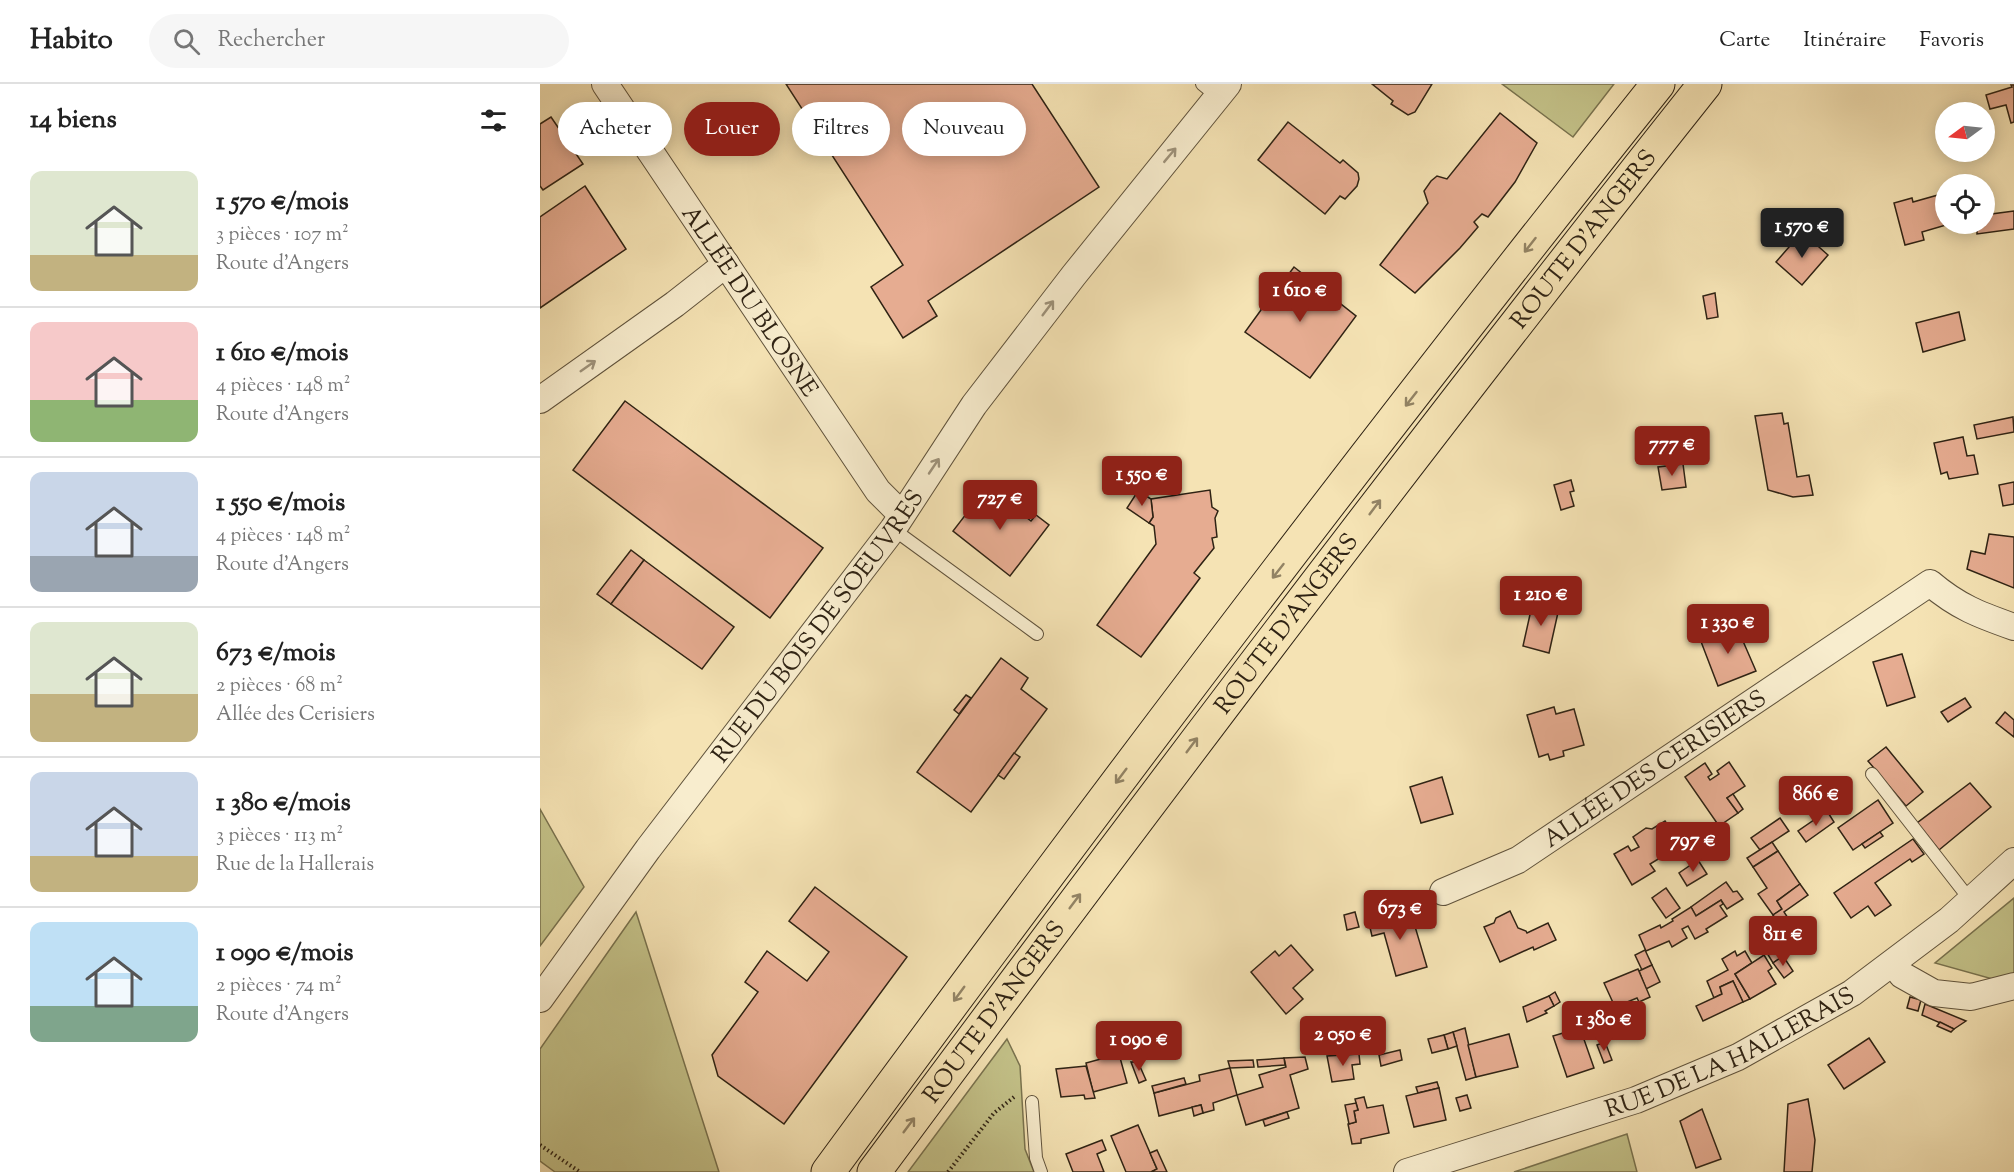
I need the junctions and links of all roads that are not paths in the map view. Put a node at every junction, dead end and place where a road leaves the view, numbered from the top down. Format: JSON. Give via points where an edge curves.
{"nodes":[{"id":1,"x":605,"y":84,"type":"edge"},
{"id":2,"x":1634,"y":84,"type":"edge"},
{"id":3,"x":1658,"y":84,"type":"edge"},
{"id":4,"x":1705,"y":84,"type":"edge"},
{"id":5,"x":1216,"y":88,"type":"edge"},
{"id":6,"x":1557,"y":210,"type":"junction"},
{"id":7,"x":726,"y":264,"type":"junction"},
{"id":8,"x":540,"y":399,"type":"edge"},
{"id":9,"x":897,"y":522,"type":"junction"},
{"id":10,"x":2014,"y":627,"type":"edge"},
{"id":11,"x":1036,"y":634,"type":"dead end"},
{"id":12,"x":1872,"y":774,"type":"dead end"},
{"id":13,"x":2014,"y":861,"type":"edge"},
{"id":14,"x":1443,"y":892,"type":"dead end"},
{"id":15,"x":1971,"y":901,"type":"junction"},
{"id":16,"x":1893,"y":963,"type":"junction"},
{"id":17,"x":2014,"y":986,"type":"edge"},
{"id":18,"x":540,"y":999,"type":"edge"},
{"id":19,"x":1032,"y":1102,"type":"road end"},
{"id":20,"x":828,"y":1172,"type":"edge"},
{"id":21,"x":874,"y":1172,"type":"edge"},
{"id":22,"x":1041,"y":1172,"type":"edge"},
{"id":23,"x":1407,"y":1172,"type":"edge"}],
"edges":[{"from":1,"to":7,"type":"street","name":"ALLÉE DU BLOSNE"},
{"from":2,"to":6,"type":"highway","via":[[1599,129]]},
{"from":3,"to":6,"type":"highway","name":"ROUTE D'ANGERS"},
{"from":21,"to":4,"type":"highway","name":"ROUTE D'ANGERS","one_way":true,"via":[[1234,689]]},
{"from":9,"to":5,"type":"street","name":"RUE DU BOIS DE SOEUVRES","one_way":true,"via":[[974,405]]},
{"from":6,"to":20,"type":"highway","name":"ROUTE D'ANGERS","one_way":true,"via":[[1095,810]]},
{"from":8,"to":7,"type":"street","one_way":true},
{"from":7,"to":9,"type":"street","name":"ALLÉE DU BLOSNE"},
{"from":9,"to":11,"type":"lane"},
{"from":9,"to":18,"type":"street","name":"RUE DU BOIS DE SOEUVRES","via":[[648,849]]},
{"from":10,"to":14,"type":"street","name":"ALLÉE DES CERISIERS","via":[[1971,611],[1930,584],[1518,860]]},
{"from":12,"to":15,"type":"lane"},
{"from":13,"to":15,"type":"street","name":"RUE DE LA HALLERAIS"},
{"from":15,"to":16,"type":"street","name":"RUE DE LA HALLERAIS"},
{"from":16,"to":17,"type":"street","via":[[1902,975],[1934,993],[1971,998]]},
{"from":16,"to":23,"type":"street","name":"RUE DE LA HALLERAIS","via":[[1852,993],[1799,1023],[1738,1057],[1680,1082],[1595,1114]]},
{"from":19,"to":22,"type":"lane","via":[[1036,1158]]}]}
